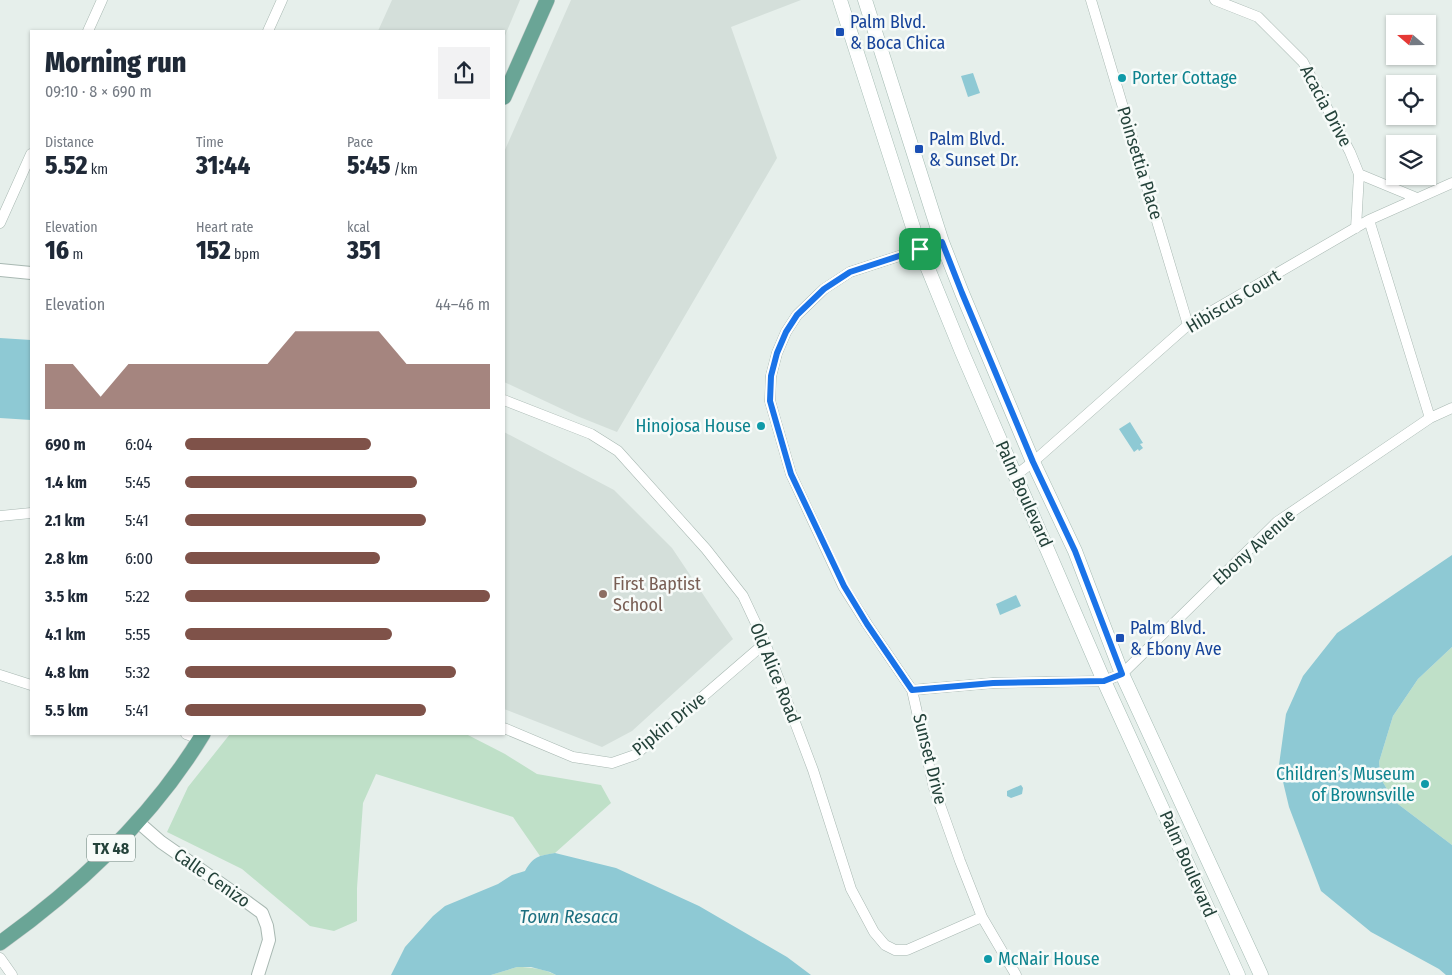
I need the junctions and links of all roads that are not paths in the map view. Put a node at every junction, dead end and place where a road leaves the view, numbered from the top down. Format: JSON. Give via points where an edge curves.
{"nodes":[{"id":1,"x":102,"y":0,"type":"edge"},
{"id":2,"x":282,"y":0,"type":"edge"},
{"id":3,"x":547,"y":0,"type":"edge"},
{"id":4,"x":840,"y":0,"type":"edge"},
{"id":5,"x":864,"y":0,"type":"edge"},
{"id":6,"x":1091,"y":0,"type":"edge"},
{"id":7,"x":1215,"y":0,"type":"edge"},
{"id":8,"x":88,"y":30,"type":"edge"},
{"id":9,"x":268,"y":30,"type":"edge"},
{"id":10,"x":505,"y":95,"type":"edge"},
{"id":11,"x":30,"y":156,"type":"edge"},
{"id":12,"x":1359,"y":174,"type":"junction"},
{"id":13,"x":1452,"y":183,"type":"edge"},
{"id":14,"x":1418,"y":198,"type":"junction"},
{"id":15,"x":1368,"y":220,"type":"junction"},
{"id":16,"x":0,"y":222,"type":"edge"},
{"id":17,"x":1356,"y":228,"type":"junction"},
{"id":18,"x":942,"y":242,"type":"junction"},
{"id":19,"x":920,"y":249,"type":"junction"},
{"id":20,"x":0,"y":270,"type":"edge"},
{"id":21,"x":30,"y":273,"type":"edge"},
{"id":22,"x":1188,"y":325,"type":"junction"},
{"id":23,"x":505,"y":400,"type":"edge"},
{"id":24,"x":1452,"y":408,"type":"edge"},
{"id":25,"x":1430,"y":418,"type":"junction"},
{"id":26,"x":1033,"y":462,"type":"junction"},
{"id":27,"x":1016,"y":475,"type":"junction"},
{"id":28,"x":30,"y":513,"type":"edge"},
{"id":29,"x":0,"y":516,"type":"edge"},
{"id":30,"x":765,"y":643,"type":"junction"},
{"id":31,"x":1122,"y":674,"type":"junction"},
{"id":32,"x":0,"y":675,"type":"edge"},
{"id":33,"x":1104,"y":681,"type":"junction"},
{"id":34,"x":30,"y":685,"type":"edge"},
{"id":35,"x":912,"y":690,"type":"junction"},
{"id":36,"x":505,"y":728,"type":"edge"},
{"id":37,"x":196,"y":736,"type":"edge"},
{"id":38,"x":137,"y":821,"type":"junction"},
{"id":39,"x":982,"y":917,"type":"junction"},
{"id":40,"x":0,"y":944,"type":"edge"},
{"id":41,"x":0,"y":958,"type":"edge"},
{"id":42,"x":12,"y":975,"type":"edge"},
{"id":43,"x":258,"y":975,"type":"edge"},
{"id":44,"x":1016,"y":975,"type":"edge"},
{"id":45,"x":1238,"y":975,"type":"edge"},
{"id":46,"x":1261,"y":975,"type":"edge"}],
"edges":[{"from":1,"to":8,"type":"street"},
{"from":2,"to":9,"type":"street"},
{"from":3,"to":10,"type":"main road"},
{"from":4,"to":19,"type":"main road","name":"Palm Boulevard"},
{"from":5,"to":18,"type":"main road","name":"Palm Boulevard"},
{"from":6,"to":22,"type":"street","name":"Poinsettia Place"},
{"from":7,"to":12,"type":"street","name":"Acacia Drive","via":[[1258,17],[1303,62]]},
{"from":11,"to":16,"type":"street"},
{"from":12,"to":14,"type":"street"},
{"from":12,"to":17,"type":"street","name":"Acacia Drive"},
{"from":13,"to":14,"type":"street","name":"Hibiscus Court"},
{"from":14,"to":15,"type":"street","name":"Hibiscus Court"},
{"from":15,"to":17,"type":"street","name":"Hibiscus Court"},
{"from":15,"to":25,"type":"street"},
{"from":17,"to":22,"type":"street","name":"Hibiscus Court"},
{"from":18,"to":19,"type":"street","name":"Sunset Drive"},
{"from":18,"to":26,"type":"main road","name":"Palm Boulevard"},
{"from":19,"to":27,"type":"main road","name":"Palm Boulevard"},
{"from":19,"to":35,"type":"street","name":"Sunset Drive","via":[[850,272],[824,289],[797,315],[786,332],[771,376],[770,393],[791,474],[839,577]]},
{"from":20,"to":21,"type":"street"},
{"from":22,"to":26,"type":"street","name":"Hibiscus Court"},
{"from":23,"to":30,"type":"street","name":"Old Alice Road","via":[[591,434],[618,450],[743,596]]},
{"from":24,"to":25,"type":"street","name":"Ebony Avenue"},
{"from":25,"to":31,"type":"street","name":"Ebony Avenue","via":[[1276,522]]},
{"from":26,"to":27,"type":"street","name":"Hibiscus Court"},
{"from":26,"to":31,"type":"main road","name":"Palm Boulevard","via":[[1075,551]]},
{"from":27,"to":33,"type":"main road","name":"Palm Boulevard"},
{"from":28,"to":29,"type":"street"},
{"from":30,"to":36,"type":"street","name":"Pipkin Drive","via":[[635,755],[612,763],[573,757]]},
{"from":30,"to":39,"type":"street","name":"Old Alice Road","via":[[813,770],[851,889],[874,932],[885,945],[895,950],[907,950]]},
{"from":31,"to":33,"type":"street"},
{"from":31,"to":46,"type":"main road","name":"Palm Boulevard"},
{"from":32,"to":34,"type":"street"},
{"from":33,"to":35,"type":"street","via":[[993,683]]},
{"from":33,"to":45,"type":"main road","name":"Palm Boulevard"},
{"from":35,"to":39,"type":"street","name":"Sunset Drive","via":[[934,788]]},
{"from":37,"to":38,"type":"main road","number":"TX 48","via":[[177,773]]},
{"from":38,"to":40,"type":"main road","number":"TX 48","via":[[64,893]]},
{"from":38,"to":43,"type":"street","name":"Calle Cenizo","via":[[161,842],[262,913],[269,940]]},
{"from":39,"to":44,"type":"street","name":"Sunset Drive"},
{"from":41,"to":42,"type":"street"}]}
